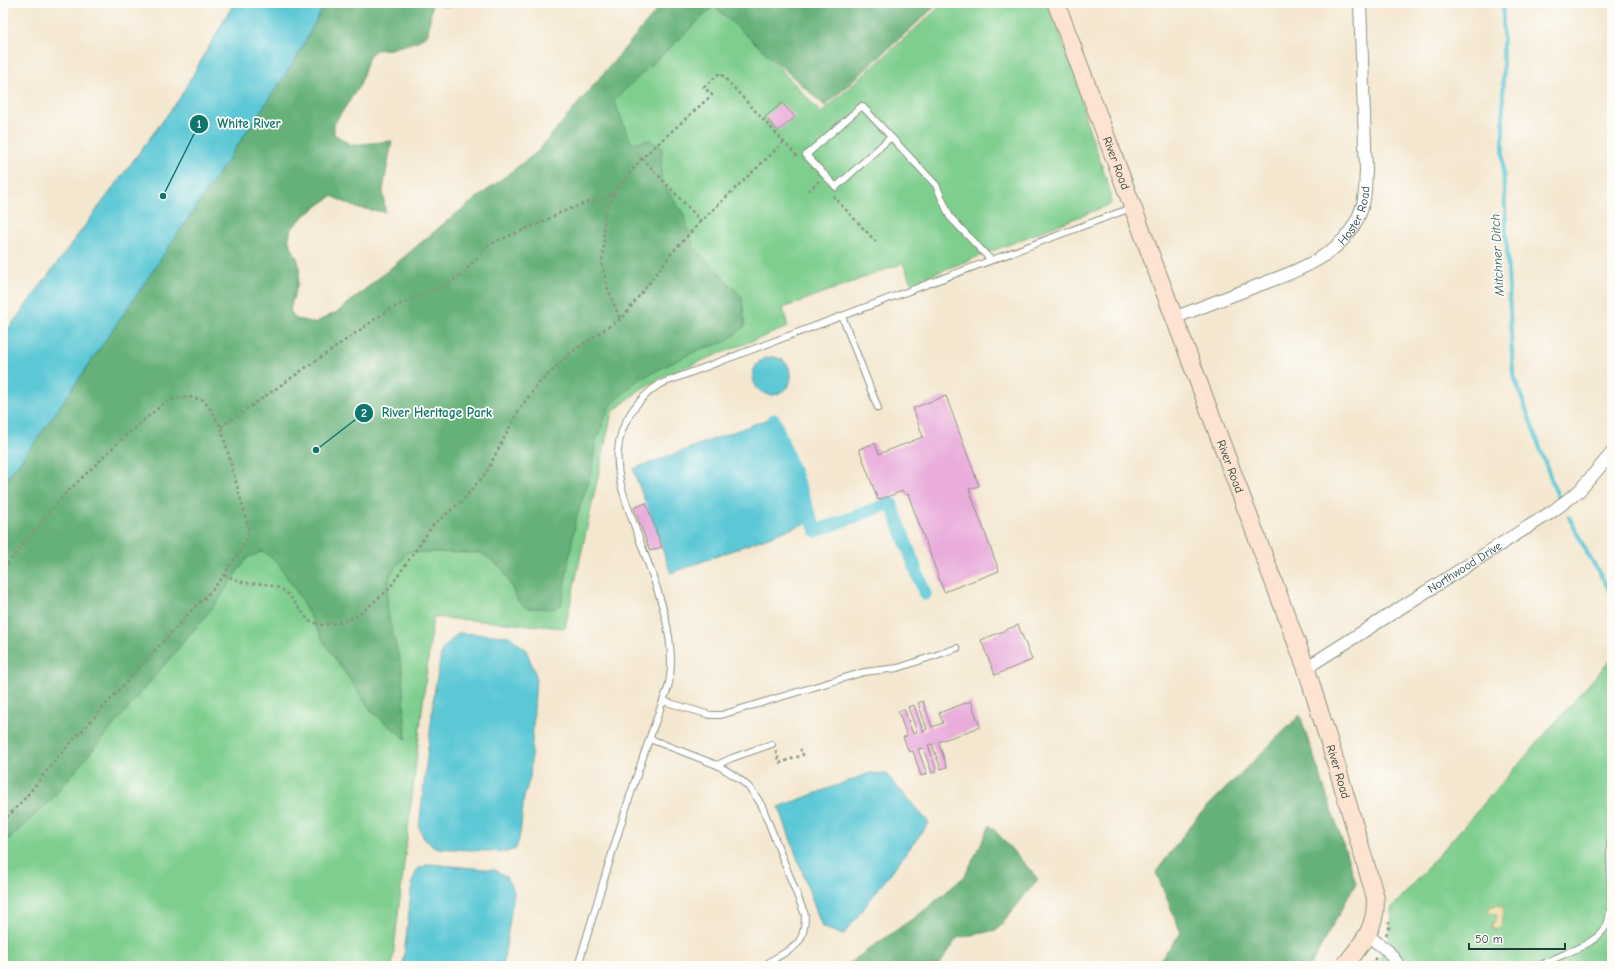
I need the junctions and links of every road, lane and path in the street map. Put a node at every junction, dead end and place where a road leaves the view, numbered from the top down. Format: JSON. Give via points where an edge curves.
{"nodes":[{"id":1,"x":1056,"y":3,"type":"edge"},
{"id":2,"x":1360,"y":3,"type":"edge"},
{"id":3,"x":891,"y":137,"type":"junction"},
{"id":4,"x":784,"y":142,"type":"junction"},
{"id":5,"x":642,"y":158,"type":"junction"},
{"id":6,"x":800,"y":160,"type":"dead end"},
{"id":7,"x":815,"y":176,"type":"dead end"},
{"id":8,"x":819,"y":181,"type":"junction"},
{"id":9,"x":824,"y":186,"type":"dead end"},
{"id":10,"x":808,"y":191,"type":"dead end"},
{"id":11,"x":829,"y":191,"type":"dead end"},
{"id":12,"x":615,"y":192,"type":"junction"},
{"id":13,"x":1133,"y":208,"type":"junction"},
{"id":14,"x":701,"y":220,"type":"junction"},
{"id":15,"x":878,"y":244,"type":"dead end"},
{"id":16,"x":991,"y":260,"type":"junction"},
{"id":17,"x":842,"y":316,"type":"junction"},
{"id":18,"x":1174,"y":318,"type":"junction"},
{"id":19,"x":620,"y":319,"type":"junction"},
{"id":20,"x":878,"y":408,"type":"dead end"},
{"id":21,"x":221,"y":427,"type":"junction"},
{"id":22,"x":1612,"y":453,"type":"edge"},
{"id":23,"x":3,"y":569,"type":"edge"},
{"id":24,"x":224,"y":575,"type":"junction"},
{"id":25,"x":957,"y":648,"type":"dead end"},
{"id":26,"x":1306,"y":668,"type":"junction"},
{"id":27,"x":663,"y":701,"type":"junction"},
{"id":28,"x":650,"y":739,"type":"junction"},
{"id":29,"x":772,"y":744,"type":"joint"},
{"id":30,"x":800,"y":751,"type":"dead end"},
{"id":31,"x":717,"y":765,"type":"junction"},
{"id":32,"x":1612,"y":821,"type":"edge"},
{"id":33,"x":3,"y":822,"type":"edge"},
{"id":34,"x":1367,"y":935,"type":"junction"},
{"id":35,"x":578,"y":966,"type":"edge"},
{"id":36,"x":764,"y":966,"type":"edge"},
{"id":37,"x":1344,"y":966,"type":"edge"},
{"id":38,"x":1399,"y":966,"type":"edge"},
{"id":39,"x":1540,"y":966,"type":"edge"}],
"edges":[{"from":1,"to":13,"type":"street","name":"River Road"},
{"from":2,"to":18,"type":"street","name":"Hoster Road","via":[[1366,171],[1365,196],[1356,222],[1337,247],[1310,265]]},
{"from":3,"to":3,"type":"lane","via":[[862,106],[806,155],[836,187]]},
{"from":3,"to":16,"type":"lane","via":[[936,185],[950,217]]},
{"from":4,"to":5,"type":"path","via":[[720,73],[704,87],[712,95]]},
{"from":4,"to":6,"type":"path"},
{"from":4,"to":14,"type":"path"},
{"from":5,"to":12,"type":"path"},
{"from":5,"to":14,"type":"path"},
{"from":7,"to":8,"type":"path"},
{"from":8,"to":9,"type":"path"},
{"from":8,"to":10,"type":"path"},
{"from":11,"to":15,"type":"path"},
{"from":12,"to":19,"type":"path","via":[[604,213],[602,264],[608,289]]},
{"from":12,"to":21,"type":"path","via":[[603,200],[588,202],[490,244],[463,273],[446,284],[390,310]]},
{"from":13,"to":16,"type":"lane"},
{"from":13,"to":18,"type":"street","name":"River Road"},
{"from":14,"to":19,"type":"path"},
{"from":16,"to":17,"type":"lane"},
{"from":17,"to":20,"type":"lane"},
{"from":17,"to":27,"type":"lane","via":[[660,384],[641,399],[627,418],[618,450],[618,470],[667,628],[672,672]]},
{"from":18,"to":26,"type":"street","name":"River Road"},
{"from":19,"to":24,"type":"path","via":[[569,354],[537,385],[517,413],[486,473],[463,500],[433,525],[388,590],[357,616],[343,622],[321,625],[309,621],[289,595],[280,588],[245,583]]},
{"from":21,"to":23,"type":"path","via":[[203,400],[190,397],[164,403],[62,497]]},
{"from":21,"to":24,"type":"path","via":[[249,530],[245,543]]},
{"from":22,"to":26,"type":"street","name":"Northwood Drive","via":[[1579,491],[1553,511]]},
{"from":24,"to":33,"type":"path"},
{"from":25,"to":27,"type":"lane","via":[[898,668],[864,672],[725,714],[710,715]]},
{"from":26,"to":34,"type":"street","name":"River Road","via":[[1375,896],[1376,913]]},
{"from":27,"to":28,"type":"lane"},
{"from":28,"to":31,"type":"lane"},
{"from":28,"to":35,"type":"lane"},
{"from":29,"to":30,"type":"path","via":[[780,763],[803,755]]},
{"from":29,"to":31,"type":"lane"},
{"from":31,"to":36,"type":"lane","via":[[740,778],[754,791],[806,915],[805,930],[797,946]]},
{"from":32,"to":39,"type":"lane","via":[[1611,904],[1606,927],[1596,938]]},
{"from":34,"to":37,"type":"street","name":"River Road"},
{"from":34,"to":38,"type":"street","via":[[1388,951]]}]}
